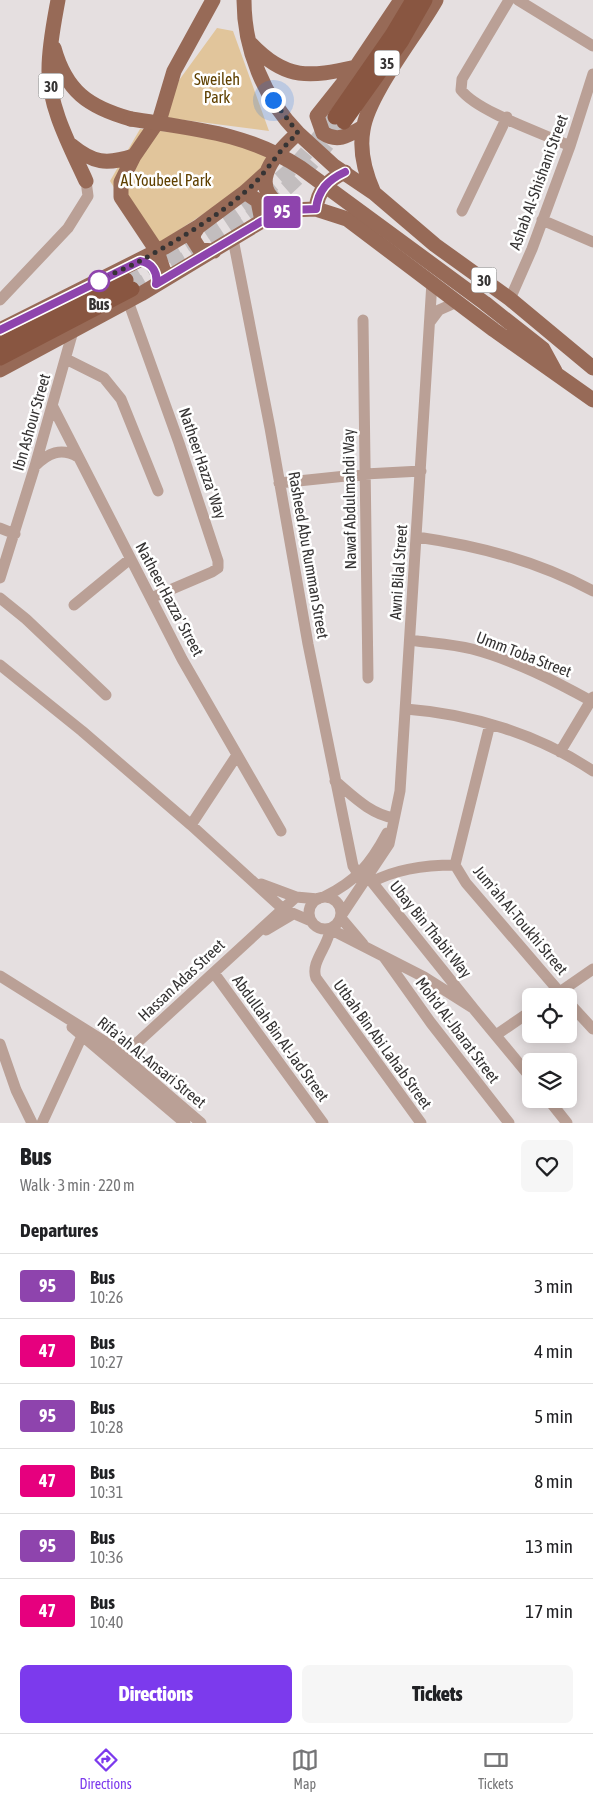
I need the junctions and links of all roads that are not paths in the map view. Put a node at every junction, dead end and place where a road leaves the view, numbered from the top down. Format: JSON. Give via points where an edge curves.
{"nodes":[{"id":1,"x":58,"y":0,"type":"edge"},
{"id":2,"x":213,"y":0,"type":"edge"},
{"id":3,"x":244,"y":0,"type":"edge"},
{"id":4,"x":400,"y":0,"type":"edge"},
{"id":5,"x":413,"y":0,"type":"edge"},
{"id":6,"x":425,"y":0,"type":"edge"},
{"id":7,"x":436,"y":0,"type":"edge"},
{"id":8,"x":509,"y":0,"type":"edge"},
{"id":9,"x":518,"y":0,"type":"edge"},
{"id":10,"x":51,"y":39,"type":"junction"},
{"id":11,"x":249,"y":41,"type":"junction"},
{"id":12,"x":593,"y":46,"type":"edge"},
{"id":13,"x":356,"y":67,"type":"junction"},
{"id":14,"x":593,"y":74,"type":"edge"},
{"id":15,"x":507,"y":117,"type":"junction"},
{"id":16,"x":363,"y":127,"type":"junction"},
{"id":17,"x":298,"y":133,"type":"junction"},
{"id":18,"x":68,"y":143,"type":"junction"},
{"id":19,"x":570,"y":146,"type":"junction"},
{"id":20,"x":134,"y":156,"type":"junction"},
{"id":21,"x":339,"y":169,"type":"junction"},
{"id":22,"x":266,"y":173,"type":"junction"},
{"id":23,"x":86,"y":181,"type":"joint"},
{"id":24,"x":245,"y":192,"type":"junction"},
{"id":25,"x":374,"y":193,"type":"junction"},
{"id":26,"x":316,"y":209,"type":"junction"},
{"id":27,"x":290,"y":210,"type":"junction"},
{"id":28,"x":462,"y":211,"type":"dead end"},
{"id":29,"x":542,"y":220,"type":"junction"},
{"id":30,"x":262,"y":221,"type":"junction"},
{"id":31,"x":198,"y":226,"type":"junction"},
{"id":32,"x":232,"y":239,"type":"junction"},
{"id":33,"x":593,"y":242,"type":"edge"},
{"id":34,"x":157,"y":251,"type":"junction"},
{"id":35,"x":214,"y":251,"type":"junction"},
{"id":36,"x":140,"y":261,"type":"junction"},
{"id":37,"x":161,"y":281,"type":"junction"},
{"id":38,"x":432,"y":282,"type":"junction"},
{"id":39,"x":129,"y":290,"type":"junction"},
{"id":40,"x":510,"y":299,"type":"junction"},
{"id":41,"x":0,"y":300,"type":"edge"},
{"id":42,"x":458,"y":302,"type":"junction"},
{"id":43,"x":363,"y":320,"type":"dead end"},
{"id":44,"x":430,"y":322,"type":"junction"},
{"id":45,"x":0,"y":330,"type":"edge"},
{"id":46,"x":73,"y":331,"type":"junction"},
{"id":47,"x":0,"y":345,"type":"edge"},
{"id":48,"x":0,"y":358,"type":"edge"},
{"id":49,"x":66,"y":359,"type":"junction"},
{"id":50,"x":592,"y":363,"type":"edge"},
{"id":51,"x":0,"y":370,"type":"edge"},
{"id":52,"x":555,"y":372,"type":"junction"},
{"id":53,"x":593,"y":400,"type":"edge"},
{"id":54,"x":53,"y":407,"type":"junction"},
{"id":55,"x":78,"y":457,"type":"junction"},
{"id":56,"x":35,"y":466,"type":"junction"},
{"id":57,"x":421,"y":471,"type":"junction"},
{"id":58,"x":365,"y":474,"type":"junction"},
{"id":59,"x":279,"y":483,"type":"junction"},
{"id":60,"x":158,"y":491,"type":"dead end"},
{"id":61,"x":0,"y":528,"type":"edge"},
{"id":62,"x":15,"y":534,"type":"junction"},
{"id":63,"x":417,"y":537,"type":"junction"},
{"id":64,"x":130,"y":559,"type":"junction"},
{"id":65,"x":0,"y":578,"type":"edge"},
{"id":66,"x":593,"y":591,"type":"edge"},
{"id":67,"x":0,"y":598,"type":"edge"},
{"id":68,"x":151,"y":598,"type":"junction"},
{"id":69,"x":74,"y":606,"type":"dead end"},
{"id":70,"x":410,"y":640,"type":"junction"},
{"id":71,"x":0,"y":665,"type":"edge"},
{"id":72,"x":368,"y":678,"type":"dead end"},
{"id":73,"x":106,"y":695,"type":"dead end"},
{"id":74,"x":592,"y":700,"type":"edge"},
{"id":75,"x":406,"y":709,"type":"junction"},
{"id":76,"x":490,"y":724,"type":"junction"},
{"id":77,"x":560,"y":752,"type":"junction"},
{"id":78,"x":237,"y":755,"type":"junction"},
{"id":79,"x":593,"y":771,"type":"edge"},
{"id":80,"x":335,"y":781,"type":"junction"},
{"id":81,"x":394,"y":821,"type":"junction"},
{"id":82,"x":191,"y":824,"type":"junction"},
{"id":83,"x":282,"y":831,"type":"dead end"},
{"id":84,"x":455,"y":865,"type":"junction"},
{"id":85,"x":366,"y":879,"type":"junction"},
{"id":86,"x":253,"y":880,"type":"junction"},
{"id":87,"x":296,"y":897,"type":"junction"},
{"id":88,"x":321,"y":898,"type":"junction"},
{"id":89,"x":288,"y":912,"type":"junction"},
{"id":90,"x":341,"y":917,"type":"junction"},
{"id":91,"x":322,"y":926,"type":"junction"},
{"id":92,"x":363,"y":944,"type":"junction"},
{"id":93,"x":383,"y":956,"type":"junction"},
{"id":94,"x":593,"y":969,"type":"edge"},
{"id":95,"x":214,"y":973,"type":"junction"},
{"id":96,"x":0,"y":976,"type":"edge"},
{"id":97,"x":553,"y":988,"type":"edge"},
{"id":98,"x":568,"y":988,"type":"edge"},
{"id":99,"x":473,"y":1008,"type":"junction"},
{"id":100,"x":577,"y":1012,"type":"edge"},
{"id":101,"x":56,"y":1013,"type":"junction"},
{"id":102,"x":522,"y":1017,"type":"edge"},
{"id":103,"x":593,"y":1030,"type":"edge"},
{"id":104,"x":496,"y":1035,"type":"junction"},
{"id":105,"x":82,"y":1036,"type":"junction"},
{"id":106,"x":138,"y":1042,"type":"junction"},
{"id":107,"x":0,"y":1044,"type":"edge"},
{"id":108,"x":116,"y":1051,"type":"junction"},
{"id":109,"x":134,"y":1065,"type":"junction"},
{"id":110,"x":522,"y":1067,"type":"edge"},
{"id":111,"x":555,"y":1108,"type":"edge"},
{"id":112,"x":32,"y":1123,"type":"edge"},
{"id":113,"x":42,"y":1123,"type":"edge"},
{"id":114,"x":185,"y":1123,"type":"edge"},
{"id":115,"x":200,"y":1123,"type":"edge"},
{"id":116,"x":323,"y":1123,"type":"edge"},
{"id":117,"x":421,"y":1123,"type":"edge"},
{"id":118,"x":508,"y":1123,"type":"edge"},
{"id":119,"x":567,"y":1123,"type":"edge"}],
"edges":[{"from":1,"to":10,"type":"main road","number":"30"},
{"from":2,"to":20,"type":"main road","via":[[174,71],[160,118]]},
{"from":3,"to":11,"type":"main road","number":"30"},
{"from":4,"to":13,"type":"main road"},
{"from":5,"to":6,"type":"highway","number":"35","via":[[340,119],[401,42]]},
{"from":7,"to":16,"type":"main road","via":[[390,73]]},
{"from":8,"to":15,"type":"street","via":[[461,84],[461,90],[470,98]]},
{"from":9,"to":12,"type":"street"},
{"from":10,"to":18,"type":"main road","number":"30","via":[[50,79]]},
{"from":10,"to":52,"type":"main road","bridge":true,"via":[[63,75],[73,89],[90,103],[131,119],[235,136],[277,153],[486,304],[543,349]]},
{"from":11,"to":13,"type":"main road","via":[[265,59],[292,73],[323,74]]},
{"from":11,"to":17,"type":"main road","number":"30","via":[[265,87]]},
{"from":13,"to":16,"type":"main road","via":[[316,116],[323,133],[334,138],[346,137]]},
{"from":14,"to":19,"type":"street","name":"Ashab Al-Shishani Street"},
{"from":15,"to":19,"type":"street"},
{"from":15,"to":28,"type":"street"},
{"from":16,"to":25,"type":"main road","via":[[363,162]]},
{"from":17,"to":21,"type":"main road","number":"30"},
{"from":17,"to":22,"type":"main road","via":[[281,149]]},
{"from":18,"to":20,"type":"main road","via":[[94,161]]},
{"from":18,"to":23,"type":"main road","number":"30"},
{"from":19,"to":29,"type":"street","name":"Ashab Al-Shishani Street"},
{"from":20,"to":34,"type":"main road","via":[[121,182],[121,197]]},
{"from":21,"to":25,"type":"main road","number":"30"},
{"from":21,"to":26,"type":"main road","via":[[319,196]]},
{"from":22,"to":24,"type":"main road"},
{"from":22,"to":27,"type":"main road","via":[[265,189],[269,196]]},
{"from":23,"to":41,"type":"street","via":[[88,196],[68,228]]},
{"from":24,"to":30,"type":"main road","via":[[258,201]]},
{"from":24,"to":31,"type":"main road"},
{"from":25,"to":40,"type":"main road","number":"30","via":[[428,239]]},
{"from":26,"to":27,"type":"main road"},
{"from":26,"to":38,"type":"main road","number":"30","via":[[347,219]]},
{"from":27,"to":30,"type":"main road"},
{"from":29,"to":33,"type":"street"},
{"from":29,"to":40,"type":"street","name":"Ashab Al-Shishani Street","via":[[520,281]]},
{"from":30,"to":32,"type":"main road"},
{"from":31,"to":34,"type":"main road"},
{"from":31,"to":35,"type":"main road","via":[[194,233],[196,245],[200,250]]},
{"from":32,"to":35,"type":"main road"},
{"from":32,"to":59,"type":"street","name":"Rasheed Abu Rumman Street"},
{"from":34,"to":36,"type":"main road"},
{"from":34,"to":37,"type":"main road"},
{"from":35,"to":37,"type":"main road"},
{"from":36,"to":37,"type":"main road","via":[[152,267]]},
{"from":36,"to":45,"type":"main road"},
{"from":37,"to":39,"type":"main road"},
{"from":38,"to":42,"type":"main road","number":"30"},
{"from":38,"to":44,"type":"street","name":"Awni Bilal Street"},
{"from":39,"to":46,"type":"main road"},
{"from":39,"to":47,"type":"highway"},
{"from":39,"to":48,"type":"highway"},
{"from":39,"to":68,"type":"street","name":"Natheer Hazza' Way","via":[[218,561],[218,568],[212,572]]},
{"from":40,"to":50,"type":"main road","number":"30"},
{"from":42,"to":44,"type":"street","via":[[439,310]]},
{"from":42,"to":52,"type":"main road","number":"30"},
{"from":43,"to":58,"type":"street","name":"Nawaf Abdulmahdi Way"},
{"from":44,"to":57,"type":"street","name":"Awni Bilal Street"},
{"from":46,"to":49,"type":"street","name":"Ibn Ashour Street"},
{"from":46,"to":51,"type":"main road"},
{"from":49,"to":54,"type":"street","name":"Ibn Ashour Street"},
{"from":49,"to":60,"type":"street","via":[[104,378],[121,399]]},
{"from":52,"to":53,"type":"main road","number":"30"},
{"from":54,"to":55,"type":"street","name":"Natheer Hazza' Street"},
{"from":54,"to":56,"type":"street","name":"Ibn Ashour Street"},
{"from":55,"to":56,"type":"street","via":[[60,452],[46,456]]},
{"from":55,"to":64,"type":"street","name":"Natheer Hazza' Street"},
{"from":56,"to":62,"type":"street","name":"Ibn Ashour Street"},
{"from":57,"to":58,"type":"street"},
{"from":57,"to":63,"type":"street","name":"Awni Bilal Street"},
{"from":58,"to":59,"type":"street"},
{"from":58,"to":72,"type":"street","name":"Nawaf Abdulmahdi Way"},
{"from":59,"to":80,"type":"street","name":"Rasheed Abu Rumman Street"},
{"from":61,"to":62,"type":"street"},
{"from":62,"to":65,"type":"street","name":"Ibn Ashour Street"},
{"from":63,"to":66,"type":"street","via":[[522,559]]},
{"from":63,"to":70,"type":"street","name":"Awni Bilal Street"},
{"from":64,"to":68,"type":"street","name":"Natheer Hazza' Street"},
{"from":64,"to":69,"type":"street"},
{"from":67,"to":73,"type":"street"},
{"from":68,"to":78,"type":"street","name":"Natheer Hazza' Street"},
{"from":70,"to":74,"type":"street","name":"Umm Toba Street","via":[[488,654]]},
{"from":70,"to":75,"type":"street","name":"Awni Bilal Street"},
{"from":71,"to":82,"type":"street"},
{"from":74,"to":77,"type":"street"},
{"from":75,"to":76,"type":"street"},
{"from":75,"to":81,"type":"street","name":"Awni Bilal Street","via":[[400,792]]},
{"from":76,"to":77,"type":"street"},
{"from":76,"to":84,"type":"street","name":"Jum'ah Al-Toukhi Street"},
{"from":77,"to":79,"type":"street"},
{"from":78,"to":82,"type":"street"},
{"from":78,"to":83,"type":"street","name":"Natheer Hazza' Street"},
{"from":80,"to":81,"type":"street","via":[[371,810]]},
{"from":80,"to":85,"type":"street","name":"Rasheed Abu Rumman Street","via":[[350,857]]},
{"from":81,"to":85,"type":"street","name":"Awni Bilal Street","via":[[367,866]]},
{"from":82,"to":86,"type":"street"},
{"from":84,"to":85,"type":"street"},
{"from":84,"to":97,"type":"street","name":"Jum'ah Al-Toukhi Street","via":[[466,883]]},
{"from":85,"to":88,"type":"street","name":"Awni Bilal Street"},
{"from":85,"to":90,"type":"street","name":"Awni Bilal Street"},
{"from":85,"to":99,"type":"street","name":"Ubay Bin Thabit Way"},
{"from":86,"to":87,"type":"street"},
{"from":86,"to":89,"type":"street"},
{"from":87,"to":88,"type":"street"},
{"from":87,"to":89,"type":"street","name":"Hassan Adas Street"},
{"from":88,"to":90,"type":"street","via":[[337,902]]},
{"from":88,"to":91,"type":"street","name":"Utbah Bin Abi Lahab Street","via":[[310,908]]},
{"from":89,"to":91,"type":"street"},
{"from":89,"to":95,"type":"street","name":"Hassan Adas Street","via":[[246,943]]},
{"from":90,"to":91,"type":"street","name":"Awni Bilal Street"},
{"from":90,"to":92,"type":"street"},
{"from":91,"to":92,"type":"street"},
{"from":91,"to":117,"type":"street","name":"Utbah Bin Abi Lahab Street","via":[[326,946],[315,967],[316,978]]},
{"from":92,"to":93,"type":"street"},
{"from":93,"to":99,"type":"street"},
{"from":93,"to":118,"type":"street","name":"Moh'd Al-Jbarat Street"},
{"from":94,"to":98,"type":"street"},
{"from":95,"to":106,"type":"street","name":"Hassan Adas Street"},
{"from":95,"to":116,"type":"street","name":"Abdullah Bin Al-Jad Street"},
{"from":96,"to":101,"type":"street","name":"Rifa'ah Al-Ansari Street"},
{"from":99,"to":104,"type":"street","name":"Ubay Bin Thabit Way"},
{"from":100,"to":103,"type":"street"},
{"from":101,"to":105,"type":"street","name":"Rifa'ah Al-Ansari Street"},
{"from":101,"to":108,"type":"street","name":"Rifa'ah Al-Ansari Street"},
{"from":102,"to":104,"type":"street"},
{"from":104,"to":110,"type":"street","name":"Ubay Bin Thabit Way"},
{"from":105,"to":113,"type":"street"},
{"from":105,"to":114,"type":"street","name":"Rifa'ah Al-Ansari Street"},
{"from":106,"to":108,"type":"street","name":"Hassan Adas Street"},
{"from":106,"to":109,"type":"street","name":"Hassan Adas Street","via":[[133,1054]]},
{"from":107,"to":112,"type":"street"},
{"from":108,"to":109,"type":"street","name":"Rifa'ah Al-Ansari Street"},
{"from":109,"to":115,"type":"street","name":"Rifa'ah Al-Ansari Street"},
{"from":111,"to":119,"type":"street"}]}
